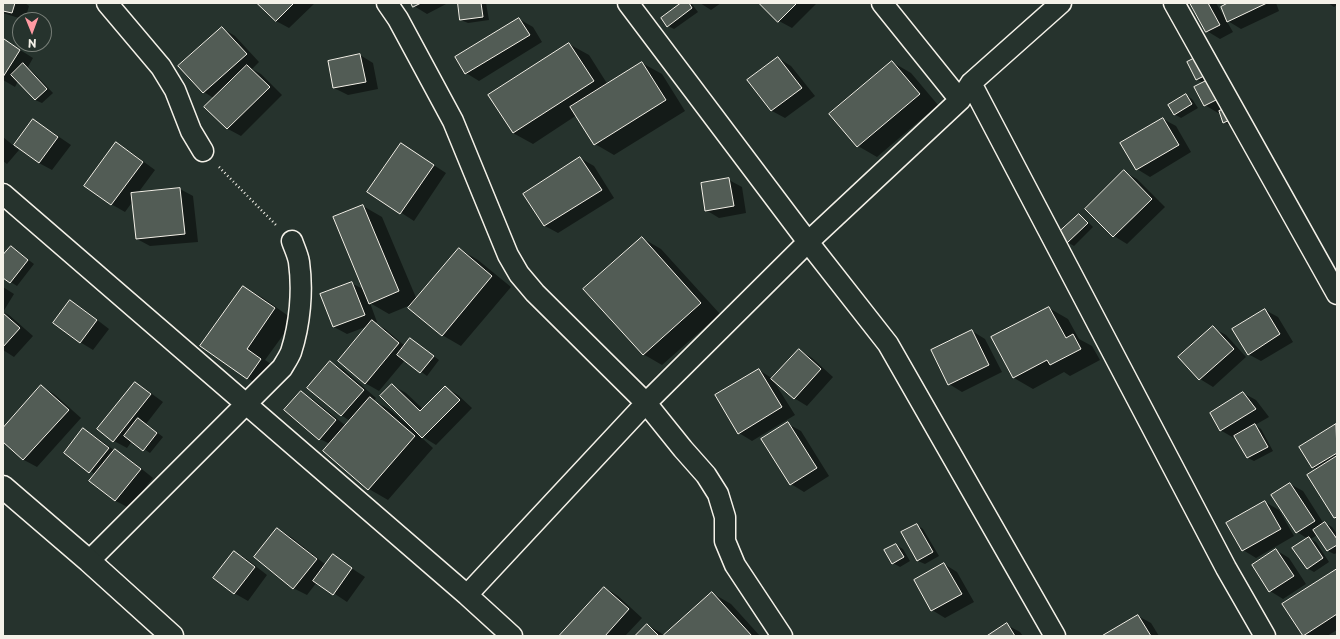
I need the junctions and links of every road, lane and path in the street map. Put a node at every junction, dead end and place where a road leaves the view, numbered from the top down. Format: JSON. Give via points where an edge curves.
{"nodes":[{"id":1,"x":107,"y":3,"type":"edge"},
{"id":2,"x":387,"y":3,"type":"edge"},
{"id":3,"x":628,"y":3,"type":"edge"},
{"id":4,"x":882,"y":3,"type":"edge"},
{"id":5,"x":1061,"y":3,"type":"edge"},
{"id":6,"x":1174,"y":3,"type":"edge"},
{"id":7,"x":971,"y":83,"type":"junction"},
{"id":8,"x":960,"y":100,"type":"junction"},
{"id":9,"x":203,"y":151,"type":"joint"},
{"id":10,"x":3,"y":194,"type":"edge"},
{"id":11,"x":292,"y":241,"type":"joint"},
{"id":12,"x":808,"y":242,"type":"junction"},
{"id":13,"x":1337,"y":294,"type":"edge"},
{"id":14,"x":646,"y":403,"type":"junction"},
{"id":15,"x":246,"y":404,"type":"junction"},
{"id":16,"x":3,"y":487,"type":"edge"},
{"id":17,"x":89,"y":561,"type":"junction"},
{"id":18,"x":467,"y":596,"type":"junction"},
{"id":19,"x":172,"y":636,"type":"edge"},
{"id":20,"x":512,"y":636,"type":"edge"},
{"id":21,"x":782,"y":636,"type":"edge"},
{"id":22,"x":1055,"y":636,"type":"edge"},
{"id":23,"x":1265,"y":636,"type":"edge"}],
"edges":[{"from":1,"to":9,"type":"street","via":[[161,67],[175,90],[191,131]]},
{"from":2,"to":14,"type":"street","via":[[453,121],[508,255],[519,274]]},
{"from":3,"to":12,"type":"street"},
{"from":4,"to":8,"type":"street"},
{"from":5,"to":7,"type":"street"},
{"from":6,"to":13,"type":"street"},
{"from":7,"to":8,"type":"street"},
{"from":7,"to":23,"type":"street","via":[[1226,568]]},
{"from":8,"to":12,"type":"street"},
{"from":9,"to":11,"type":"path"},
{"from":10,"to":15,"type":"street"},
{"from":11,"to":15,"type":"street","via":[[299,260],[300,297],[297,329],[290,353],[282,368]]},
{"from":12,"to":14,"type":"street"},
{"from":12,"to":22,"type":"street","via":[[888,344]]},
{"from":14,"to":18,"type":"street"},
{"from":14,"to":21,"type":"street","via":[[706,475],[718,494],[725,517],[725,541],[734,565]]},
{"from":15,"to":17,"type":"street"},
{"from":15,"to":18,"type":"street"},
{"from":16,"to":17,"type":"street"},
{"from":17,"to":19,"type":"street"},
{"from":18,"to":20,"type":"street"}]}
